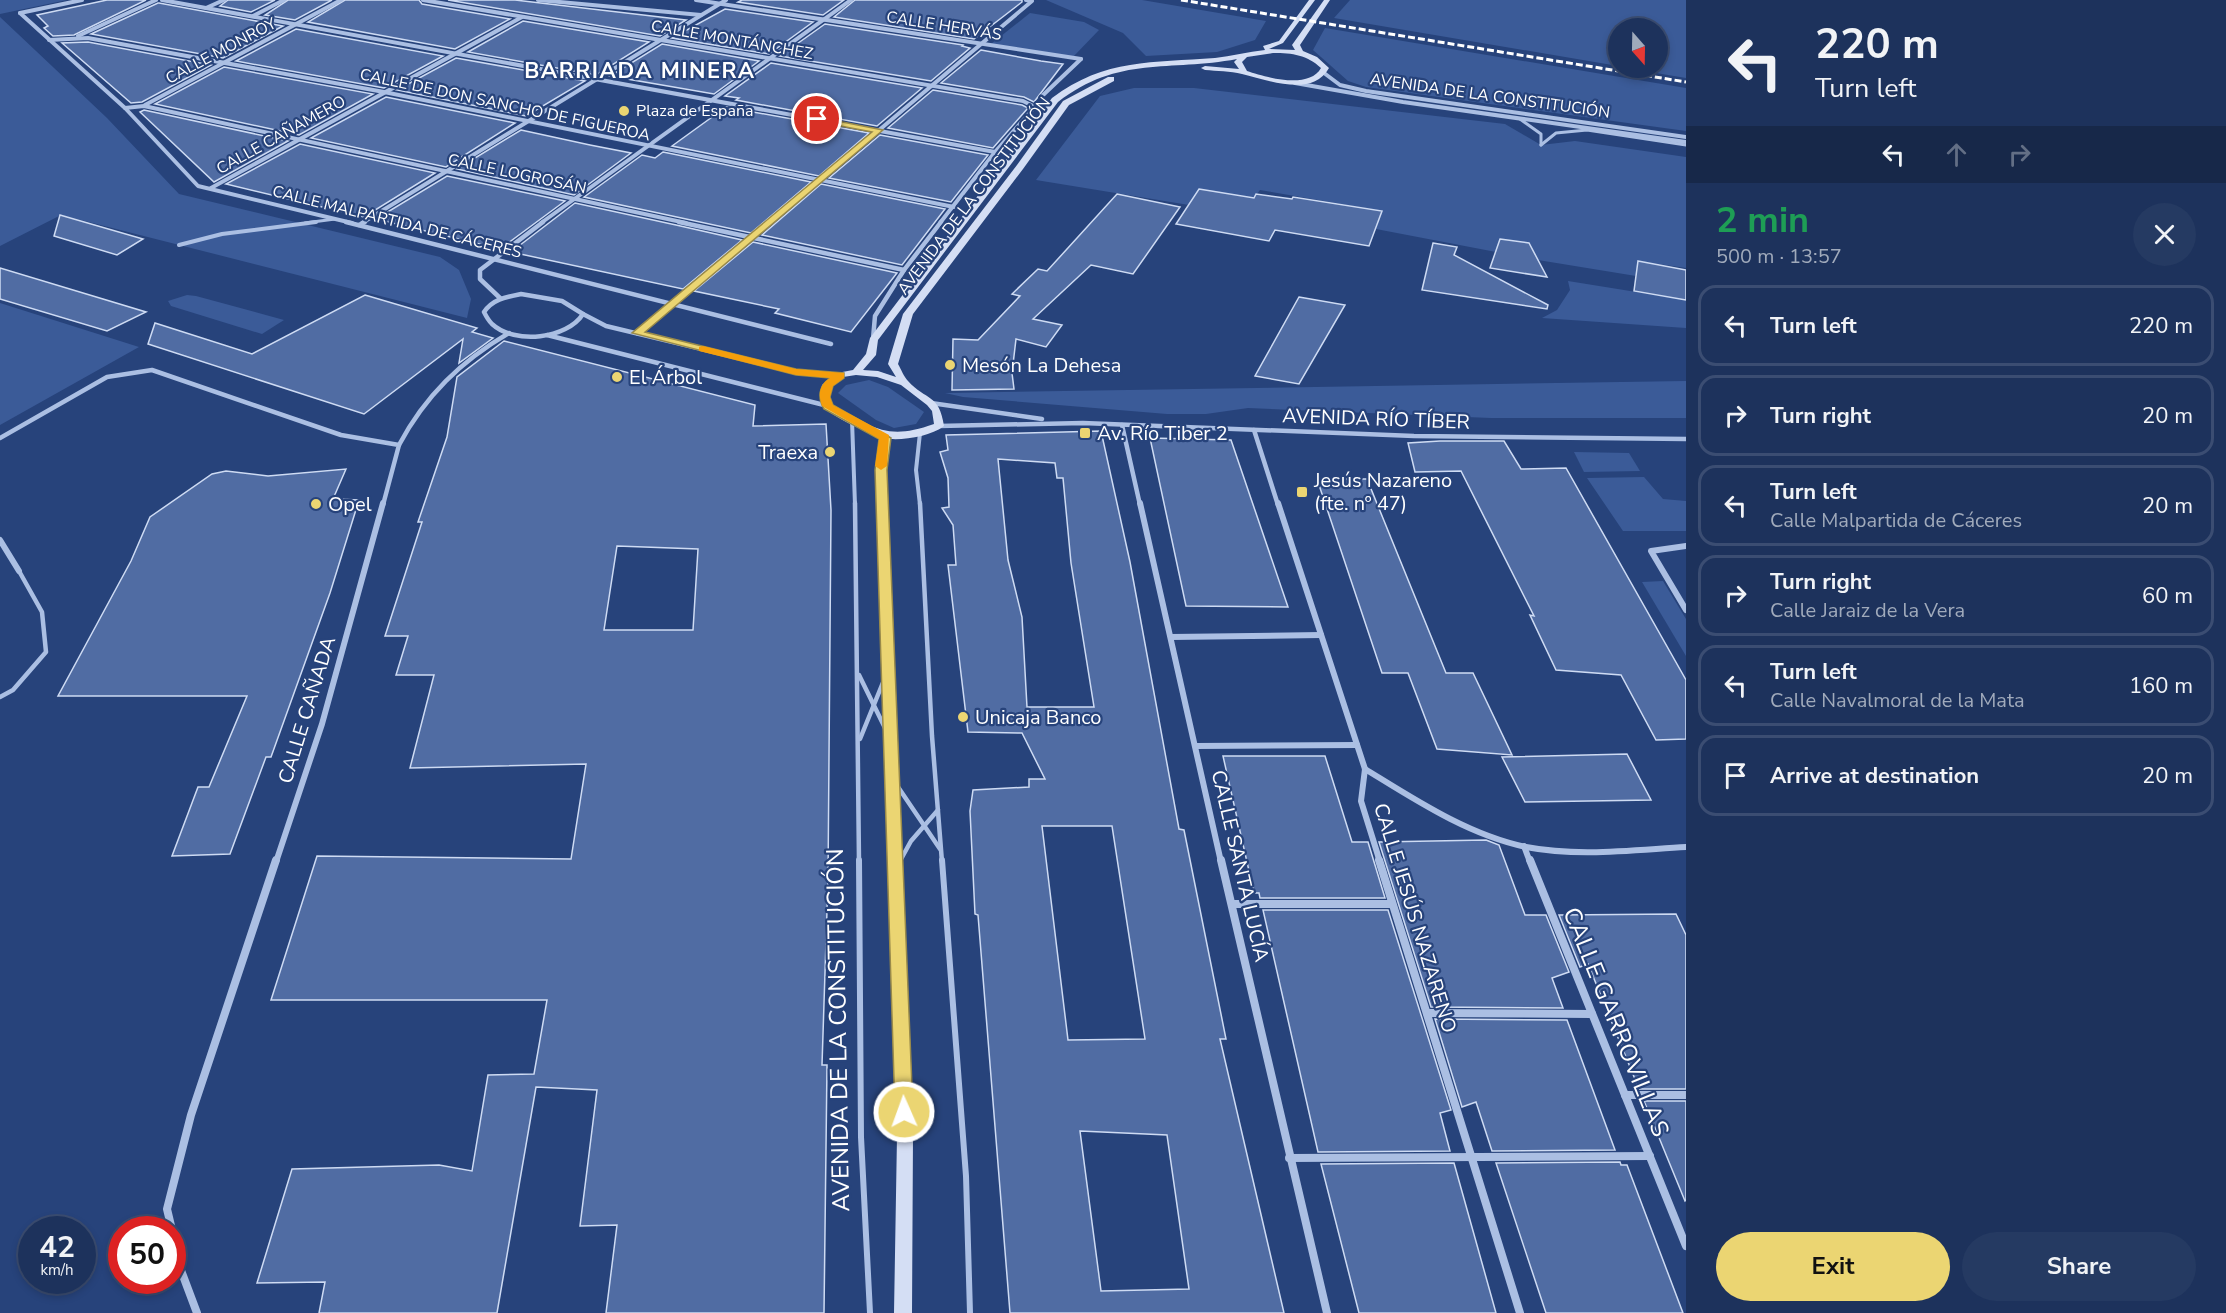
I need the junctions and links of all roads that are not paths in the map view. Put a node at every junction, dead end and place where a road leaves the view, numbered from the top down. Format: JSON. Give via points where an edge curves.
{"nodes":[{"id":1,"x":82,"y":0,"type":"edge"},
{"id":2,"x":156,"y":0,"type":"edge"},
{"id":3,"x":162,"y":0,"type":"edge"},
{"id":4,"x":224,"y":0,"type":"edge"},
{"id":5,"x":284,"y":0,"type":"edge"},
{"id":6,"x":341,"y":0,"type":"edge"},
{"id":7,"x":423,"y":0,"type":"edge"},
{"id":8,"x":538,"y":0,"type":"edge"},
{"id":9,"x":696,"y":0,"type":"edge"},
{"id":10,"x":726,"y":0,"type":"edge"},
{"id":11,"x":851,"y":0,"type":"edge"},
{"id":12,"x":1026,"y":0,"type":"edge"},
{"id":13,"x":1312,"y":0,"type":"edge"},
{"id":14,"x":1327,"y":0,"type":"edge"},
{"id":15,"x":561,"y":1,"type":"edge"},
{"id":16,"x":720,"y":4,"type":"junction"},
{"id":17,"x":206,"y":8,"type":"junction"},
{"id":18,"x":702,"y":15,"type":"junction"},
{"id":19,"x":252,"y":17,"type":"junction"},
{"id":20,"x":522,"y":17,"type":"junction"},
{"id":21,"x":824,"y":20,"type":"junction"},
{"id":22,"x":295,"y":24,"type":"junction"},
{"id":23,"x":77,"y":37,"type":"junction"},
{"id":24,"x":49,"y":39,"type":"junction"},
{"id":25,"x":662,"y":40,"type":"junction"},
{"id":26,"x":983,"y":45,"type":"junction"},
{"id":27,"x":1255,"y":52,"type":"junction"},
{"id":28,"x":456,"y":54,"type":"junction"},
{"id":29,"x":1301,"y":54,"type":"junction"},
{"id":30,"x":1243,"y":57,"type":"junction"},
{"id":31,"x":771,"y":59,"type":"junction"},
{"id":32,"x":224,"y":63,"type":"junction"},
{"id":33,"x":1244,"y":72,"type":"junction"},
{"id":34,"x":1324,"y":73,"type":"junction"},
{"id":35,"x":598,"y":80,"type":"junction"},
{"id":36,"x":1288,"y":82,"type":"junction"},
{"id":37,"x":932,"y":85,"type":"junction"},
{"id":38,"x":384,"y":92,"type":"junction"},
{"id":39,"x":1041,"y":97,"type":"dead end"},
{"id":40,"x":710,"y":100,"type":"junction"},
{"id":41,"x":144,"y":106,"type":"junction"},
{"id":42,"x":1035,"y":107,"type":"joint"},
{"id":43,"x":125,"y":108,"type":"junction"},
{"id":44,"x":1520,"y":119,"type":"junction"},
{"id":45,"x":528,"y":123,"type":"junction"},
{"id":46,"x":879,"y":130,"type":"junction"},
{"id":47,"x":1686,"y":137,"type":"edge"},
{"id":48,"x":299,"y":138,"type":"junction"},
{"id":49,"x":1686,"y":144,"type":"edge"},
{"id":50,"x":647,"y":147,"type":"junction"},
{"id":51,"x":995,"y":152,"type":"junction"},
{"id":52,"x":449,"y":171,"type":"junction"},
{"id":53,"x":819,"y":182,"type":"junction"},
{"id":54,"x":210,"y":189,"type":"junction"},
{"id":55,"x":573,"y":198,"type":"junction"},
{"id":56,"x":954,"y":207,"type":"junction"},
{"id":57,"x":335,"y":219,"type":"junction"},
{"id":58,"x":359,"y":225,"type":"junction"},
{"id":59,"x":751,"y":238,"type":"junction"},
{"id":60,"x":179,"y":245,"type":"dead end"},
{"id":61,"x":494,"y":259,"type":"junction"},
{"id":62,"x":904,"y":270,"type":"junction"},
{"id":63,"x":500,"y":298,"type":"junction"},
{"id":64,"x":672,"y":305,"type":"junction"},
{"id":65,"x":583,"y":314,"type":"junction"},
{"id":66,"x":508,"y":333,"type":"junction"},
{"id":67,"x":637,"y":333,"type":"junction"},
{"id":68,"x":547,"y":335,"type":"junction"},
{"id":69,"x":873,"y":340,"type":"junction"},
{"id":70,"x":831,"y":344,"type":"dead end"},
{"id":71,"x":856,"y":372,"type":"junction"},
{"id":72,"x":840,"y":375,"type":"junction"},
{"id":73,"x":904,"y":383,"type":"junction"},
{"id":74,"x":931,"y":402,"type":"junction"},
{"id":75,"x":828,"y":406,"type":"junction"},
{"id":76,"x":852,"y":420,"type":"junction"},
{"id":77,"x":1066,"y":423,"type":"junction"},
{"id":78,"x":1122,"y":425,"type":"junction"},
{"id":79,"x":939,"y":426,"type":"junction"},
{"id":80,"x":1254,"y":430,"type":"junction"},
{"id":81,"x":920,"y":434,"type":"junction"},
{"id":82,"x":0,"y":438,"type":"edge"},
{"id":83,"x":885,"y":438,"type":"junction"},
{"id":84,"x":1686,"y":439,"type":"edge"},
{"id":85,"x":399,"y":445,"type":"junction"},
{"id":86,"x":0,"y":540,"type":"edge"},
{"id":87,"x":1686,"y":547,"type":"edge"},
{"id":88,"x":19,"y":571,"type":"joint"},
{"id":89,"x":1686,"y":610,"type":"edge"},
{"id":90,"x":1322,"y":635,"type":"junction"},
{"id":91,"x":1171,"y":637,"type":"junction"},
{"id":92,"x":888,"y":666,"type":"junction"},
{"id":93,"x":857,"y":667,"type":"junction"},
{"id":94,"x":0,"y":697,"type":"edge"},
{"id":95,"x":872,"y":704,"type":"junction"},
{"id":96,"x":891,"y":742,"type":"junction"},
{"id":97,"x":858,"y":745,"type":"junction"},
{"id":98,"x":1357,"y":745,"type":"junction"},
{"id":99,"x":1196,"y":746,"type":"junction"},
{"id":100,"x":1365,"y":769,"type":"junction"},
{"id":101,"x":892,"y":776,"type":"junction"},
{"id":102,"x":938,"y":810,"type":"junction"},
{"id":103,"x":925,"y":826,"type":"junction"},
{"id":104,"x":1524,"y":846,"type":"junction"},
{"id":105,"x":1686,"y":847,"type":"edge"},
{"id":106,"x":941,"y":851,"type":"junction"},
{"id":107,"x":896,"y":875,"type":"junction"},
{"id":108,"x":1232,"y":904,"type":"junction"},
{"id":109,"x":1392,"y":904,"type":"junction"},
{"id":110,"x":1426,"y":1013,"type":"junction"},
{"id":111,"x":1592,"y":1014,"type":"junction"},
{"id":112,"x":1625,"y":1095,"type":"junction"},
{"id":113,"x":1686,"y":1095,"type":"edge"},
{"id":114,"x":1650,"y":1156,"type":"junction"},
{"id":115,"x":1471,"y":1157,"type":"junction"},
{"id":116,"x":1289,"y":1158,"type":"junction"},
{"id":117,"x":169,"y":1216,"type":"edge"},
{"id":118,"x":1686,"y":1246,"type":"edge"},
{"id":119,"x":186,"y":1284,"type":"edge"},
{"id":120,"x":197,"y":1313,"type":"edge"},
{"id":121,"x":870,"y":1313,"type":"edge"},
{"id":122,"x":903,"y":1313,"type":"edge"},
{"id":123,"x":970,"y":1313,"type":"edge"},
{"id":124,"x":1328,"y":1313,"type":"edge"},
{"id":125,"x":1520,"y":1313,"type":"edge"}],
"edges":[{"from":1,"to":24,"type":"street","name":"CALLE MALPARTIDA DE CÁCERES","via":[[20,13]]},
{"from":2,"to":23,"type":"street"},
{"from":3,"to":17,"type":"street"},
{"from":4,"to":17,"type":"street"},
{"from":5,"to":19,"type":"street"},
{"from":6,"to":22,"type":"street","name":"CALLE MONROY"},
{"from":7,"to":20,"type":"street","name":"CALLE MONTÁNCHEZ"},
{"from":8,"to":15,"type":"street"},
{"from":9,"to":16,"type":"street","name":"CALLE HERVÁS"},
{"from":10,"to":16,"type":"street"},
{"from":11,"to":21,"type":"street"},
{"from":12,"to":26,"type":"street","via":[[1032,1]]},
{"from":13,"to":27,"type":"main road","via":[[1281,42]]},
{"from":14,"to":29,"type":"main road","via":[[1296,45]]},
{"from":15,"to":18,"type":"street"},
{"from":16,"to":18,"type":"street"},
{"from":16,"to":21,"type":"street","name":"CALLE HERVÁS"},
{"from":17,"to":19,"type":"street"},
{"from":18,"to":25,"type":"street"},
{"from":19,"to":22,"type":"street"},
{"from":20,"to":25,"type":"street","name":"CALLE MONTÁNCHEZ"},
{"from":20,"to":28,"type":"street","name":"CALLE CAÑAMERO"},
{"from":21,"to":26,"type":"street","name":"CALLE HERVÁS"},
{"from":21,"to":31,"type":"street"},
{"from":22,"to":28,"type":"street"},
{"from":22,"to":32,"type":"street","name":"CALLE MONROY"},
{"from":23,"to":24,"type":"street","name":"CALLE DE DON SANCHO DE FIGUEROA"},
{"from":23,"to":32,"type":"street","name":"CALLE DE DON SANCHO DE FIGUEROA"},
{"from":24,"to":43,"type":"street","name":"CALLE MALPARTIDA DE CÁCERES"},
{"from":25,"to":31,"type":"street","name":"CALLE MONTÁNCHEZ"},
{"from":25,"to":35,"type":"street"},
{"from":26,"to":37,"type":"street"},
{"from":26,"to":39,"type":"street","name":"CALLE HERVÁS","via":[[1081,59]]},
{"from":27,"to":29,"type":"main road"},
{"from":27,"to":30,"type":"main road","name":"AVENIDA DE LA CONSTITUCIÓN"},
{"from":28,"to":35,"type":"street"},
{"from":28,"to":38,"type":"street","name":"CALLE CAÑAMERO"},
{"from":29,"to":34,"type":"main road","via":[[1320,62]]},
{"from":30,"to":33,"type":"main road","via":[[1238,62]]},
{"from":30,"to":69,"type":"main road","name":"AVENIDA DE LA CONSTITUCIÓN","via":[[1165,61],[1125,68],[1089,78],[1066,90]]},
{"from":31,"to":37,"type":"street","name":"CALLE MONTÁNCHEZ"},
{"from":31,"to":40,"type":"street"},
{"from":32,"to":38,"type":"street","name":"CALLE DE DON SANCHO DE FIGUEROA"},
{"from":32,"to":41,"type":"street","name":"CALLE MONROY"},
{"from":33,"to":36,"type":"main road","name":"AVENIDA DE LA CONSTITUCIÓN"},
{"from":33,"to":73,"type":"main road","name":"AVENIDA DE LA CONSTITUCIÓN","via":[[1177,68],[1135,72],[1105,81],[1066,103],[908,314],[893,364]]},
{"from":34,"to":36,"type":"main road","name":"AVENIDA DE LA CONSTITUCIÓN","via":[[1307,81]]},
{"from":34,"to":47,"type":"street","name":"AVENIDA DE LA CONSTITUCIÓN","via":[[1340,86],[1366,91]]},
{"from":35,"to":40,"type":"street"},
{"from":35,"to":45,"type":"street"},
{"from":36,"to":44,"type":"street","name":"AVENIDA DE LA CONSTITUCIÓN"},
{"from":37,"to":42,"type":"street","name":"CALLE MONTÁNCHEZ","via":[[1023,101]]},
{"from":37,"to":46,"type":"street"},
{"from":38,"to":45,"type":"street","name":"CALLE DE DON SANCHO DE FIGUEROA"},
{"from":38,"to":48,"type":"street","name":"CALLE CAÑAMERO"},
{"from":40,"to":46,"type":"street"},
{"from":40,"to":50,"type":"street"},
{"from":41,"to":43,"type":"street","name":"CALLE LOGROSÁN"},
{"from":41,"to":48,"type":"street","name":"CALLE LOGROSÁN"},
{"from":42,"to":51,"type":"street","name":"AVENIDA DE LA CONSTITUCIÓN"},
{"from":43,"to":54,"type":"street","name":"CALLE MALPARTIDA DE CÁCERES","via":[[198,186]]},
{"from":44,"to":49,"type":"street","name":"AVENIDA DE LA CONSTITUCIÓN"},
{"from":44,"to":49,"type":"lane","via":[[1541,134],[1541,145],[1556,133],[1587,130]]},
{"from":45,"to":50,"type":"street","name":"CALLE DE DON SANCHO DE FIGUEROA"},
{"from":45,"to":52,"type":"street"},
{"from":46,"to":51,"type":"street"},
{"from":46,"to":53,"type":"street"},
{"from":48,"to":52,"type":"street","name":"CALLE LOGROSÁN"},
{"from":48,"to":54,"type":"street","name":"CALLE CAÑAMERO"},
{"from":50,"to":53,"type":"street","name":"CALLE DE DON SANCHO DE FIGUEROA"},
{"from":50,"to":55,"type":"street"},
{"from":51,"to":56,"type":"street","name":"AVENIDA DE LA CONSTITUCIÓN"},
{"from":52,"to":55,"type":"street","name":"CALLE LOGROSÁN"},
{"from":52,"to":58,"type":"street"},
{"from":53,"to":56,"type":"street","name":"CALLE DE DON SANCHO DE FIGUEROA"},
{"from":53,"to":59,"type":"street"},
{"from":54,"to":57,"type":"street","name":"CALLE MALPARTIDA DE CÁCERES"},
{"from":55,"to":59,"type":"street","name":"CALLE LOGROSÁN"},
{"from":55,"to":61,"type":"street"},
{"from":56,"to":62,"type":"street","name":"AVENIDA DE LA CONSTITUCIÓN"},
{"from":57,"to":58,"type":"street","name":"CALLE MALPARTIDA DE CÁCERES"},
{"from":57,"to":60,"type":"lane","via":[[222,234]]},
{"from":58,"to":61,"type":"street","name":"CALLE MALPARTIDA DE CÁCERES"},
{"from":59,"to":62,"type":"street","name":"CALLE LOGROSÁN"},
{"from":59,"to":64,"type":"street"},
{"from":61,"to":63,"type":"street","via":[[480,270],[480,279]]},
{"from":61,"to":64,"type":"street","name":"CALLE MALPARTIDA DE CÁCERES"},
{"from":62,"to":69,"type":"street","name":"AVENIDA DE LA CONSTITUCIÓN","via":[[875,316]]},
{"from":63,"to":65,"type":"street","via":[[521,294],[548,297],[571,304]]},
{"from":63,"to":66,"type":"street","via":[[489,303],[484,312],[492,324]]},
{"from":64,"to":67,"type":"street"},
{"from":64,"to":70,"type":"street","name":"CALLE MALPARTIDA DE CÁCERES"},
{"from":65,"to":67,"type":"street","via":[[606,326]]},
{"from":65,"to":68,"type":"street","via":[[576,325]]},
{"from":66,"to":68,"type":"street"},
{"from":66,"to":85,"type":"street","name":"CALLE CAÑADA","via":[[485,346],[431,392],[410,420]]},
{"from":67,"to":72,"type":"street","via":[[796,372]]},
{"from":68,"to":75,"type":"street"},
{"from":69,"to":71,"type":"main road","name":"AVENIDA DE LA CONSTITUCIÓN","via":[[871,354]]},
{"from":71,"to":72,"type":"main road"},
{"from":71,"to":73,"type":"main road"},
{"from":72,"to":75,"type":"main road","via":[[828,385]]},
{"from":73,"to":74,"type":"main road"},
{"from":74,"to":77,"type":"street","name":"AVENIDA RÍO TÍBER"},
{"from":74,"to":79,"type":"main road"},
{"from":75,"to":76,"type":"main road"},
{"from":76,"to":83,"type":"main road"},
{"from":76,"to":93,"type":"lane","name":"AVENIDA DE LA CONSTITUCIÓN"},
{"from":77,"to":78,"type":"street","name":"AVENIDA RÍO TÍBER"},
{"from":77,"to":79,"type":"street","name":"AVENIDA RÍO TÍBER"},
{"from":78,"to":80,"type":"street","name":"AVENIDA RÍO TÍBER"},
{"from":78,"to":91,"type":"street","name":"CALLE SANTA LUCÍA"},
{"from":79,"to":81,"type":"main road"},
{"from":80,"to":84,"type":"street","name":"AVENIDA RÍO TÍBER","via":[[1421,437]]},
{"from":80,"to":90,"type":"street","name":"CALLE JESÚS NAZARENO"},
{"from":81,"to":83,"type":"main road"},
{"from":81,"to":102,"type":"lane","via":[[916,470],[923,527]]},
{"from":82,"to":85,"type":"street","via":[[107,377],[152,370],[341,435]]},
{"from":83,"to":92,"type":"main road","name":"AVENIDA DE LA CONSTITUCIÓN","via":[[881,470]]},
{"from":85,"to":117,"type":"street","name":"CALLE CAÑADA","via":[[322,724],[191,1115],[167,1209]]},
{"from":86,"to":88,"type":"street"},
{"from":87,"to":89,"type":"street","via":[[1651,551]]},
{"from":88,"to":94,"type":"lane","via":[[42,612],[46,652],[13,690]]},
{"from":90,"to":91,"type":"street"},
{"from":90,"to":98,"type":"street","name":"CALLE JESÚS NAZARENO"},
{"from":91,"to":99,"type":"street","name":"CALLE SANTA LUCÍA"},
{"from":92,"to":95,"type":"lane","name":"AVENIDA DE LA CONSTITUCIÓN"},
{"from":92,"to":96,"type":"main road","name":"AVENIDA DE LA CONSTITUCIÓN"},
{"from":93,"to":95,"type":"lane","name":"AVENIDA DE LA CONSTITUCIÓN"},
{"from":93,"to":97,"type":"lane","name":"AVENIDA DE LA CONSTITUCIÓN"},
{"from":95,"to":96,"type":"lane","name":"AVENIDA DE LA CONSTITUCIÓN"},
{"from":95,"to":97,"type":"lane","name":"AVENIDA DE LA CONSTITUCIÓN"},
{"from":96,"to":101,"type":"main road","name":"AVENIDA DE LA CONSTITUCIÓN"},
{"from":97,"to":121,"type":"lane","name":"AVENIDA DE LA CONSTITUCIÓN","via":[[861,1137]]},
{"from":98,"to":99,"type":"street"},
{"from":98,"to":100,"type":"street","name":"CALLE JESÚS NAZARENO"},
{"from":99,"to":108,"type":"street","name":"CALLE SANTA LUCÍA"},
{"from":100,"to":104,"type":"street","via":[[1419,802]]},
{"from":100,"to":109,"type":"street","name":"CALLE JESÚS NAZARENO","via":[[1361,801]]},
{"from":101,"to":103,"type":"lane"},
{"from":101,"to":107,"type":"main road","name":"AVENIDA DE LA CONSTITUCIÓN"},
{"from":102,"to":103,"type":"lane","name":"AVENIDA DE LA CONSTITUCIÓN"},
{"from":102,"to":106,"type":"lane"},
{"from":103,"to":106,"type":"lane"},
{"from":103,"to":107,"type":"lane","name":"AVENIDA DE LA CONSTITUCIÓN","via":[[903,854]]},
{"from":104,"to":105,"type":"street","via":[[1563,850]]},
{"from":104,"to":111,"type":"street","name":"CALLE GARROVILLAS"},
{"from":106,"to":123,"type":"lane","via":[[966,1176]]},
{"from":107,"to":122,"type":"main road","name":"AVENIDA DE LA CONSTITUCIÓN","via":[[905,1136]]},
{"from":108,"to":109,"type":"street"},
{"from":108,"to":116,"type":"street","name":"CALLE SANTA LUCÍA"},
{"from":109,"to":110,"type":"street","name":"CALLE JESÚS NAZARENO"},
{"from":110,"to":111,"type":"street"},
{"from":110,"to":115,"type":"street","name":"CALLE JESÚS NAZARENO"},
{"from":111,"to":112,"type":"street","name":"CALLE GARROVILLAS"},
{"from":112,"to":113,"type":"street"},
{"from":112,"to":114,"type":"street","name":"CALLE GARROVILLAS"},
{"from":114,"to":115,"type":"street"},
{"from":114,"to":118,"type":"street","name":"CALLE GARROVILLAS"},
{"from":115,"to":116,"type":"street"},
{"from":115,"to":125,"type":"street","name":"CALLE JESÚS NAZARENO"},
{"from":116,"to":124,"type":"street","name":"CALLE SANTA LUCÍA"},
{"from":119,"to":120,"type":"street"}]}
